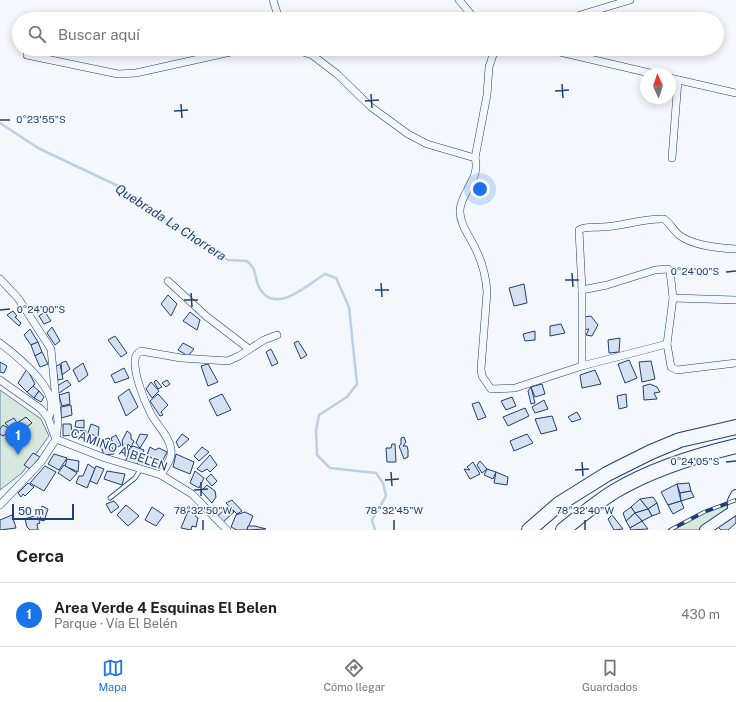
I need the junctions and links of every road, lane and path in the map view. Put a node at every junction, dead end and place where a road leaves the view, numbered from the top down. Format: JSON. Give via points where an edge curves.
{"nodes":[{"id":1,"x":273,"y":0,"type":"edge"},
{"id":2,"x":630,"y":0,"type":"edge"},
{"id":3,"x":460,"y":2,"type":"edge"},
{"id":4,"x":277,"y":12,"type":"edge"},
{"id":5,"x":469,"y":12,"type":"edge"},
{"id":6,"x":590,"y":12,"type":"edge"},
{"id":7,"x":28,"y":56,"type":"dead end"},
{"id":8,"x":212,"y":56,"type":"edge"},
{"id":9,"x":313,"y":56,"type":"edge"},
{"id":10,"x":493,"y":56,"type":"edge"},
{"id":11,"x":577,"y":56,"type":"edge"},
{"id":12,"x":640,"y":71,"type":"edge"},
{"id":13,"x":678,"y":80,"type":"joint"},
{"id":14,"x":736,"y":93,"type":"edge"},
{"id":15,"x":475,"y":158,"type":"junction"},
{"id":16,"x":672,"y":158,"type":"dead end"},
{"id":17,"x":736,"y":249,"type":"edge"},
{"id":18,"x":0,"y":279,"type":"edge"},
{"id":19,"x":168,"y":281,"type":"dead end"},
{"id":20,"x":582,"y":290,"type":"junction"},
{"id":21,"x":673,"y":298,"type":"junction"},
{"id":22,"x":736,"y":300,"type":"edge"},
{"id":23,"x":277,"y":335,"type":"dead end"},
{"id":24,"x":0,"y":343,"type":"edge"},
{"id":25,"x":667,"y":344,"type":"junction"},
{"id":26,"x":248,"y":349,"type":"junction"},
{"id":27,"x":736,"y":363,"type":"edge"},
{"id":28,"x":582,"y":366,"type":"junction"},
{"id":29,"x":0,"y":380,"type":"edge"},
{"id":30,"x":48,"y":418,"type":"junction"},
{"id":31,"x":736,"y":428,"type":"edge"},
{"id":32,"x":56,"y":439,"type":"junction"},
{"id":33,"x":736,"y":446,"type":"edge"},
{"id":34,"x":140,"y":470,"type":"junction"},
{"id":35,"x":161,"y":475,"type":"junction"},
{"id":36,"x":736,"y":494,"type":"edge"},
{"id":37,"x":110,"y":498,"type":"dead end"},
{"id":38,"x":0,"y":505,"type":"edge"},
{"id":39,"x":735,"y":509,"type":"edge"},
{"id":40,"x":227,"y":530,"type":"edge"},
{"id":41,"x":529,"y":530,"type":"edge"},
{"id":42,"x":563,"y":530,"type":"edge"},
{"id":43,"x":705,"y":530,"type":"edge"}],
"edges":[{"from":1,"to":4,"type":"street"},
{"from":2,"to":6,"type":"street"},
{"from":3,"to":5,"type":"street"},
{"from":7,"to":8,"type":"street","via":[[118,74],[136,73]]},
{"from":9,"to":15,"type":"street","via":[[337,74],[371,107],[408,134],[427,144]]},
{"from":10,"to":15,"type":"street"},
{"from":11,"to":12,"type":"street"},
{"from":13,"to":14,"type":"street"},
{"from":13,"to":16,"type":"street"},
{"from":15,"to":28,"type":"street","via":[[476,173],[462,199],[460,211],[461,220],[477,251],[486,280],[482,376],[491,389],[500,390],[515,388]]},
{"from":17,"to":20,"type":"street","via":[[685,239],[664,219],[651,218],[583,228],[579,230]]},
{"from":18,"to":32,"type":"street","via":[[18,298],[51,349],[58,406]]},
{"from":19,"to":26,"type":"street","via":[[206,316]]},
{"from":20,"to":21,"type":"street","via":[[663,268],[670,271]]},
{"from":20,"to":28,"type":"street"},
{"from":21,"to":22,"type":"street"},
{"from":21,"to":25,"type":"street"},
{"from":23,"to":26,"type":"street"},
{"from":24,"to":30,"type":"street","via":[[29,368],[47,390],[51,404]]},
{"from":25,"to":27,"type":"street","via":[[673,370]]},
{"from":25,"to":28,"type":"street"},
{"from":26,"to":35,"type":"street","via":[[228,361],[181,358],[141,351],[136,354],[135,361],[150,412],[168,439],[172,450]]},
{"from":29,"to":30,"type":"street","via":[[42,409]]},
{"from":30,"to":32,"type":"street"},
{"from":31,"to":41,"type":"highway","via":[[680,440],[651,452],[607,474],[559,504]]},
{"from":32,"to":34,"type":"street","name":"CAMINO A BELEN"},
{"from":32,"to":38,"type":"street","via":[[30,475]]},
{"from":33,"to":42,"type":"highway","via":[[699,454],[614,491]]},
{"from":34,"to":35,"type":"street","name":"CAMINO A BELEN"},
{"from":34,"to":37,"type":"lane","via":[[135,478]]},
{"from":35,"to":40,"type":"street","name":"CAMINO A BELEN","via":[[192,494]]},
{"from":36,"to":39,"type":"street","via":[[733,501]]},
{"from":39,"to":43,"type":"street"}]}
